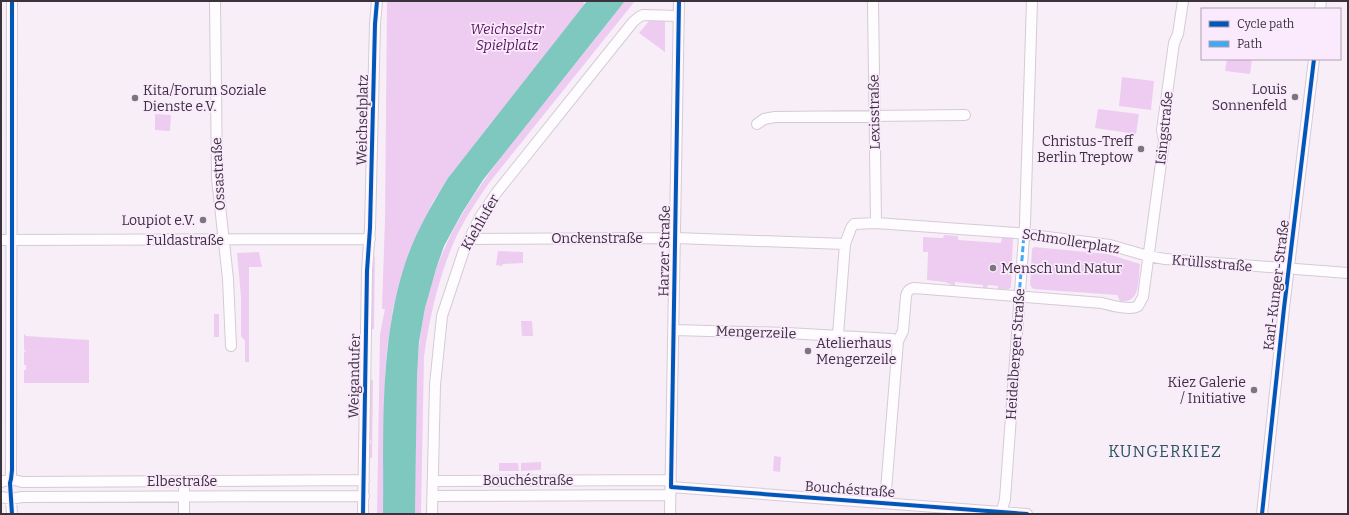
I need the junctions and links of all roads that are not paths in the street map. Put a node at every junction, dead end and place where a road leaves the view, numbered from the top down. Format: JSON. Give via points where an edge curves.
{"nodes":[{"id":1,"x":12,"y":1,"type":"edge"},
{"id":2,"x":215,"y":1,"type":"edge"},
{"id":3,"x":377,"y":1,"type":"edge"},
{"id":4,"x":678,"y":1,"type":"edge"},
{"id":5,"x":873,"y":1,"type":"edge"},
{"id":6,"x":1032,"y":1,"type":"edge"},
{"id":7,"x":1182,"y":1,"type":"edge"},
{"id":8,"x":678,"y":16,"type":"junction"},
{"id":9,"x":1314,"y":60,"type":"edge"},
{"id":10,"x":874,"y":115,"type":"junction"},
{"id":11,"x":965,"y":115,"type":"dead end"},
{"id":12,"x":757,"y":124,"type":"dead end"},
{"id":13,"x":876,"y":223,"type":"junction"},
{"id":14,"x":1024,"y":234,"type":"junction"},
{"id":15,"x":675,"y":238,"type":"junction"},
{"id":16,"x":370,"y":239,"type":"junction"},
{"id":17,"x":469,"y":239,"type":"junction"},
{"id":18,"x":6,"y":240,"type":"edge"},
{"id":19,"x":224,"y":240,"type":"junction"},
{"id":20,"x":844,"y":244,"type":"junction"},
{"id":21,"x":1148,"y":256,"type":"junction"},
{"id":22,"x":1289,"y":268,"type":"junction"},
{"id":23,"x":1348,"y":273,"type":"edge"},
{"id":24,"x":1019,"y":297,"type":"junction"},
{"id":25,"x":673,"y":330,"type":"junction"},
{"id":26,"x":838,"y":335,"type":"junction"},
{"id":27,"x":898,"y":341,"type":"junction"},
{"id":28,"x":231,"y":346,"type":"dead end"},
{"id":29,"x":12,"y":479,"type":"junction"},
{"id":30,"x":364,"y":480,"type":"junction"},
{"id":31,"x":184,"y":481,"type":"junction"},
{"id":32,"x":433,"y":481,"type":"junction"},
{"id":33,"x":1,"y":482,"type":"edge"},
{"id":34,"x":671,"y":487,"type":"junction"},
{"id":35,"x":184,"y":496,"type":"junction"},
{"id":36,"x":364,"y":496,"type":"junction"},
{"id":37,"x":433,"y":496,"type":"junction"},
{"id":38,"x":1,"y":497,"type":"edge"},
{"id":39,"x":12,"y":500,"type":"junction"},
{"id":40,"x":885,"y":503,"type":"junction"},
{"id":41,"x":1001,"y":513,"type":"edge"},
{"id":42,"x":12,"y":514,"type":"edge"},
{"id":43,"x":184,"y":514,"type":"edge"},
{"id":44,"x":363,"y":514,"type":"edge"},
{"id":45,"x":432,"y":514,"type":"edge"},
{"id":46,"x":670,"y":514,"type":"edge"},
{"id":47,"x":1027,"y":514,"type":"edge"},
{"id":48,"x":1262,"y":514,"type":"edge"}],
"edges":[{"from":1,"to":18,"type":"street"},
{"from":2,"to":19,"type":"street","name":"Ossastraße","via":[[216,148],[218,200]]},
{"from":3,"to":16,"type":"street","name":"Weichselplatz","via":[[374,24]]},
{"from":4,"to":8,"type":"street","name":"Harzer Straße"},
{"from":5,"to":10,"type":"street","name":"Lexisstraße"},
{"from":6,"to":14,"type":"street","name":"Heidelberger Straße"},
{"from":7,"to":21,"type":"street","name":"Isingstraße","via":[[1162,130],[1164,141]]},
{"from":8,"to":15,"type":"street","name":"Harzer Straße"},
{"from":8,"to":17,"type":"street","name":"Kiehlufer","via":[[643,15],[635,20],[497,192]]},
{"from":9,"to":22,"type":"street","name":"Karl-Kunger-Straße"},
{"from":10,"to":11,"type":"street"},
{"from":10,"to":12,"type":"street","via":[[775,117],[764,119]]},
{"from":10,"to":13,"type":"street","name":"Lexisstraße"},
{"from":13,"to":14,"type":"street","name":"Schmollerplatz"},
{"from":13,"to":20,"type":"street","name":"Schmollerplatz","via":[[854,224]]},
{"from":14,"to":21,"type":"street","name":"Schmollerplatz","via":[[1110,245]]},
{"from":14,"to":24,"type":"street","name":"Heidelberger Straße"},
{"from":15,"to":17,"type":"street","name":"Onckenstraße"},
{"from":15,"to":20,"type":"street","name":"Onckenstraße"},
{"from":15,"to":25,"type":"street","name":"Harzer Straße"},
{"from":16,"to":19,"type":"street","name":"Fuldastraße"},
{"from":16,"to":30,"type":"street","name":"Weigandufer","via":[[367,271]]},
{"from":17,"to":32,"type":"street","name":"Kiehlufer","via":[[442,316],[434,385]]},
{"from":18,"to":19,"type":"street","name":"Fuldastraße"},
{"from":18,"to":29,"type":"street"},
{"from":19,"to":28,"type":"street","name":"Ossastraße"},
{"from":20,"to":26,"type":"street","name":"Schmollerplatz"},
{"from":21,"to":22,"type":"street","name":"Krüllsstraße"},
{"from":21,"to":24,"type":"street","via":[[1143,297],[1135,307]]},
{"from":22,"to":23,"type":"street","name":"Krüllsstraße"},
{"from":22,"to":48,"type":"street","name":"Karl-Kunger-Straße"},
{"from":24,"to":27,"type":"street","via":[[910,289],[906,296],[903,331]]},
{"from":24,"to":41,"type":"street","name":"Heidelberger Straße","via":[[1005,499]]},
{"from":25,"to":26,"type":"street","name":"Mengerzeile"},
{"from":25,"to":34,"type":"street","name":"Harzer Straße"},
{"from":26,"to":27,"type":"street","via":[[892,338]]},
{"from":27,"to":40,"type":"street"},
{"from":29,"to":31,"type":"street","name":"Elbestraße","via":[[22,482]]},
{"from":29,"to":33,"type":"street","name":"Elbestraße"},
{"from":30,"to":31,"type":"street","name":"Elbestraße"},
{"from":30,"to":36,"type":"street","name":"Weigandufer"},
{"from":31,"to":35,"type":"street"},
{"from":32,"to":34,"type":"street","name":"Bouchéstraße"},
{"from":32,"to":37,"type":"street","name":"Kiehlufer"},
{"from":34,"to":37,"type":"street","name":"Bouchéstraße"},
{"from":34,"to":40,"type":"street","name":"Bouchéstraße"},
{"from":34,"to":46,"type":"street","name":"Harzer Straße"},
{"from":35,"to":36,"type":"street","name":"Elbestraße"},
{"from":35,"to":39,"type":"street","name":"Elbestraße","via":[[22,497]]},
{"from":35,"to":43,"type":"street"},
{"from":36,"to":44,"type":"street","name":"Weigandufer"},
{"from":37,"to":45,"type":"street","name":"Kiehlufer"},
{"from":38,"to":39,"type":"street","name":"Elbestraße"},
{"from":39,"to":42,"type":"street"},
{"from":40,"to":41,"type":"street","name":"Bouchéstraße"},
{"from":41,"to":47,"type":"street","name":"Bouchéstraße"}]}
